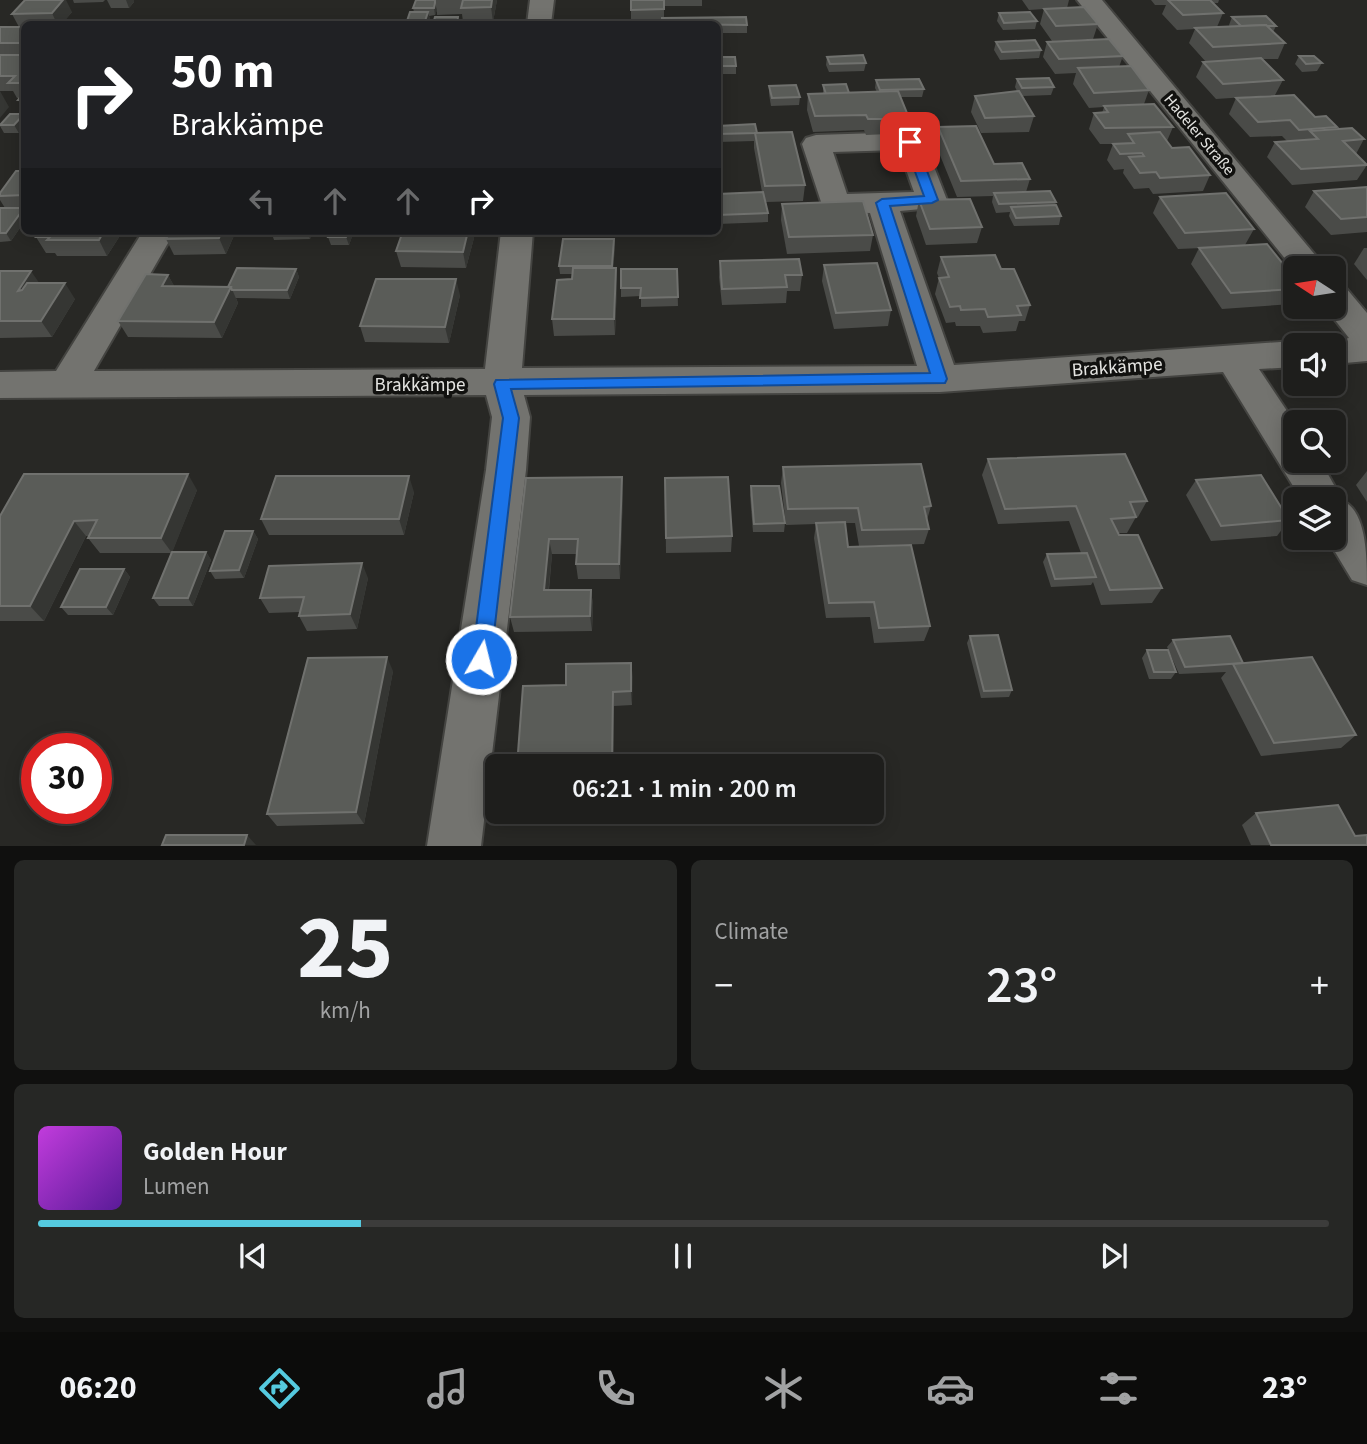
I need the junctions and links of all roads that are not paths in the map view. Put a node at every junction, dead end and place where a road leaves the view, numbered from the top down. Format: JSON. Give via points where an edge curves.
{"nodes":[{"id":1,"x":542,"y":0,"type":"edge"},
{"id":2,"x":1089,"y":0,"type":"edge"},
{"id":3,"x":539,"y":21,"type":"edge"},
{"id":4,"x":882,"y":203,"type":"dead end"},
{"id":5,"x":157,"y":235,"type":"edge"},
{"id":6,"x":517,"y":235,"type":"edge"},
{"id":7,"x":1300,"y":256,"type":"edge"},
{"id":8,"x":1346,"y":311,"type":"edge"},
{"id":9,"x":1367,"y":336,"type":"edge"},
{"id":10,"x":1367,"y":349,"type":"edge"},
{"id":11,"x":1346,"y":351,"type":"edge"},
{"id":12,"x":1283,"y":355,"type":"edge"},
{"id":13,"x":1233,"y":358,"type":"junction"},
{"id":14,"x":940,"y":379,"type":"junction"},
{"id":15,"x":502,"y":384,"type":"junction"},
{"id":16,"x":0,"y":385,"type":"edge"},
{"id":17,"x":67,"y":385,"type":"junction"},
{"id":18,"x":1283,"y":436,"type":"edge"},
{"id":19,"x":1346,"y":534,"type":"edge"},
{"id":20,"x":1367,"y":567,"type":"edge"},
{"id":21,"x":454,"y":845,"type":"edge"}],
"edges":[{"from":1,"to":3,"type":"street"},
{"from":2,"to":7,"type":"street","name":"Hadeler Straße"},
{"from":4,"to":14,"type":"street"},
{"from":5,"to":17,"type":"street"},
{"from":6,"to":15,"type":"street"},
{"from":8,"to":9,"type":"street"},
{"from":10,"to":11,"type":"street"},
{"from":12,"to":13,"type":"street","name":"Brakkämpe"},
{"from":13,"to":14,"type":"street","name":"Brakkämpe"},
{"from":13,"to":18,"type":"street"},
{"from":14,"to":15,"type":"street","name":"Brakkämpe"},
{"from":15,"to":17,"type":"street","name":"Brakkämpe"},
{"from":15,"to":21,"type":"street","via":[[511,418],[508,457]]},
{"from":16,"to":17,"type":"street","name":"Brakkämpe"},
{"from":19,"to":20,"type":"street"}]}
